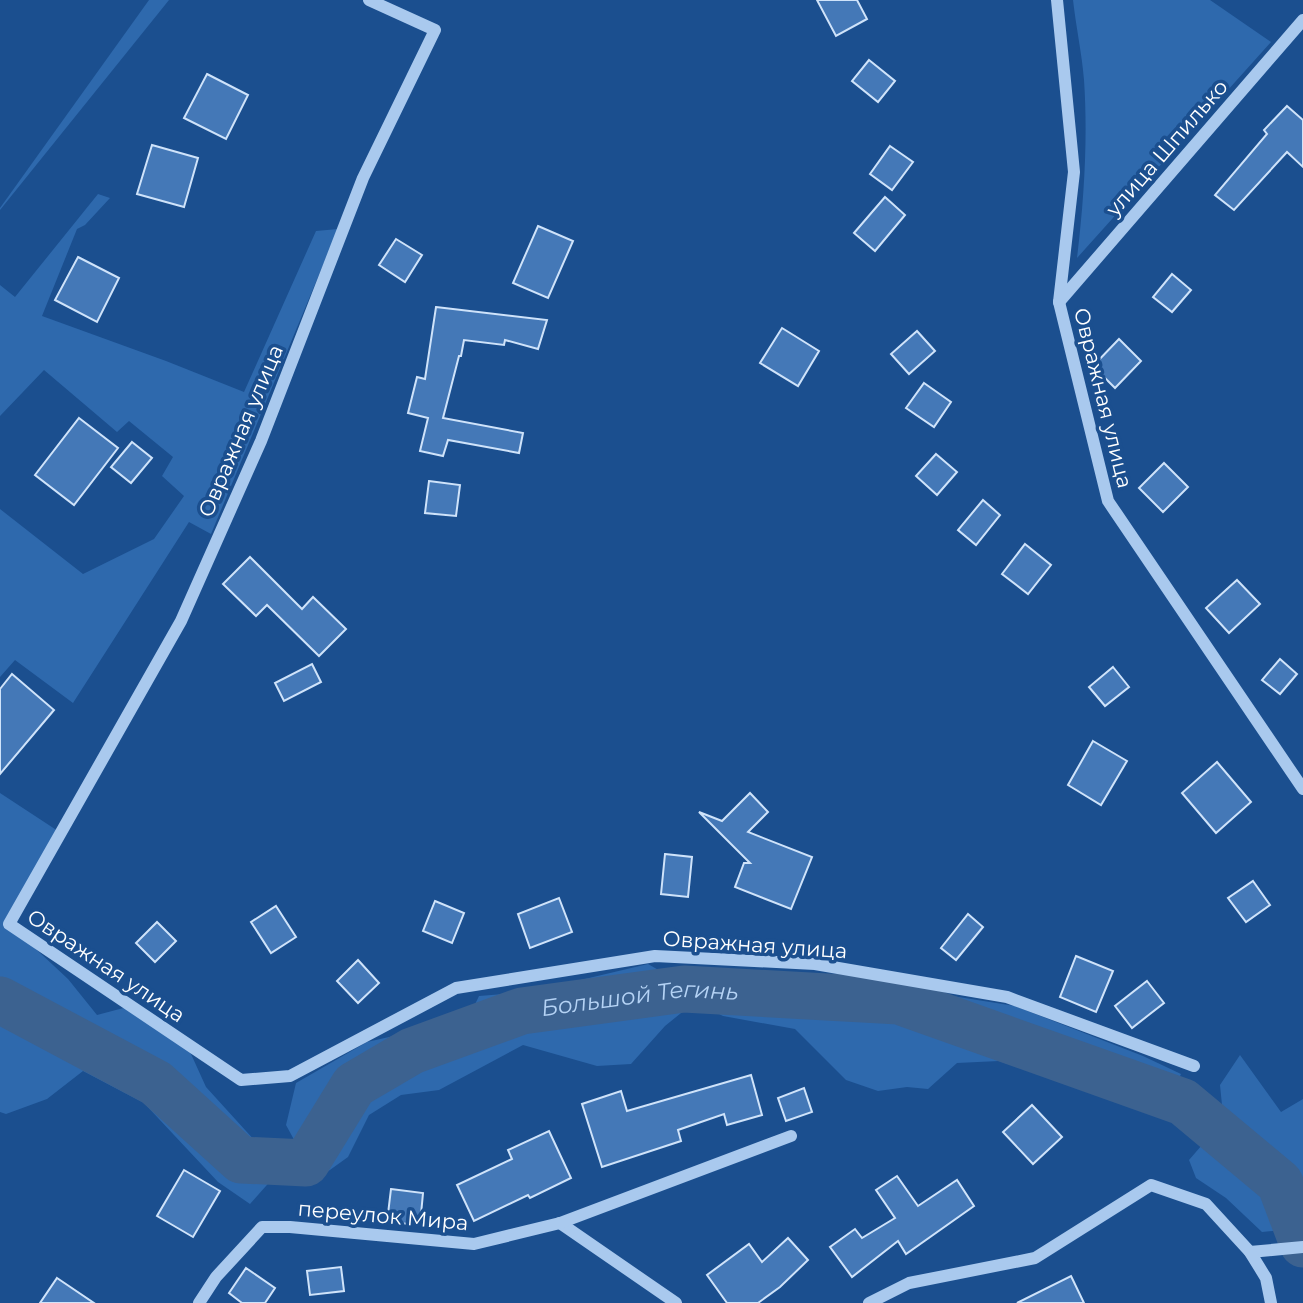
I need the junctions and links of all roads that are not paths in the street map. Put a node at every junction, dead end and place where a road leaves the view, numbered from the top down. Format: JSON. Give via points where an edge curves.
{"nodes":[{"id":1,"x":369,"y":0,"type":"edge"},
{"id":2,"x":1057,"y":0,"type":"edge"},
{"id":3,"x":1303,"y":20,"type":"edge"},
{"id":4,"x":1059,"y":302,"type":"junction"},
{"id":5,"x":1303,"y":789,"type":"edge"},
{"id":6,"x":1194,"y":1066,"type":"dead end"},
{"id":7,"x":791,"y":1136,"type":"dead end"},
{"id":8,"x":560,"y":1223,"type":"junction"},
{"id":9,"x":1303,"y":1247,"type":"edge"},
{"id":10,"x":1251,"y":1252,"type":"junction"},
{"id":11,"x":199,"y":1303,"type":"edge"},
{"id":12,"x":676,"y":1303,"type":"edge"},
{"id":13,"x":869,"y":1303,"type":"edge"},
{"id":14,"x":1271,"y":1303,"type":"edge"}],
"edges":[{"from":1,"to":6,"type":"street","name":"Овражная улица","via":[[435,30],[363,178],[261,441],[181,621],[9,924],[241,1080],[290,1076],[456,988],[655,956],[815,964],[1007,997]]},
{"from":2,"to":4,"type":"street","name":"Овражная улица","via":[[1074,172]]},
{"from":3,"to":4,"type":"street","name":"улица Шпилько"},
{"from":4,"to":5,"type":"street","name":"Овражная улица","via":[[1108,500]]},
{"from":7,"to":8,"type":"street","name":"переулок Мира"},
{"from":8,"to":11,"type":"street","name":"переулок Мира","via":[[474,1244],[262,1227],[216,1277]]},
{"from":8,"to":12,"type":"street"},
{"from":9,"to":10,"type":"street"},
{"from":10,"to":13,"type":"street","via":[[1206,1204],[1151,1185],[1035,1258],[909,1283]]},
{"from":10,"to":14,"type":"street","via":[[1266,1278]]}]}
